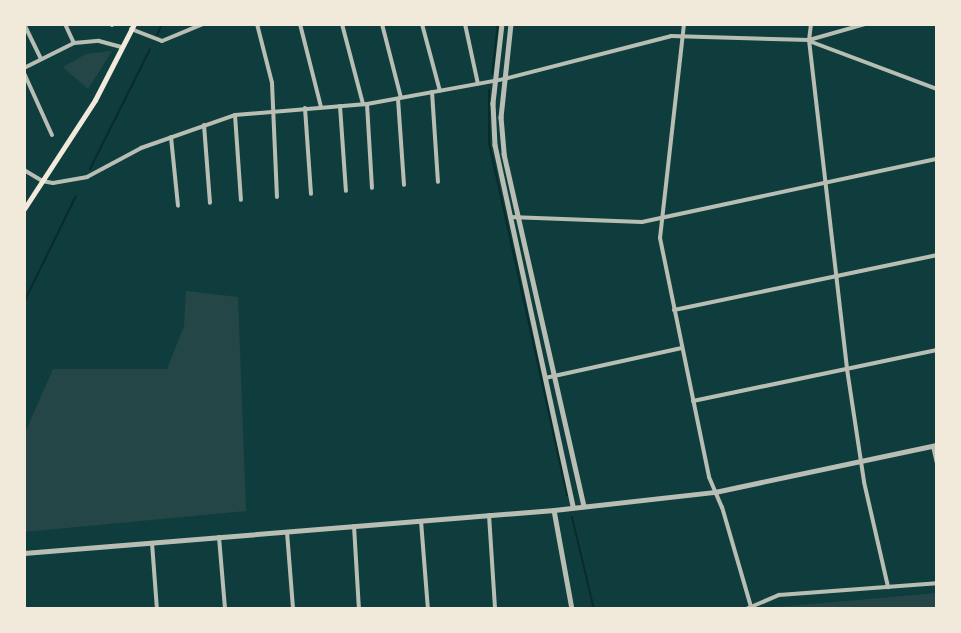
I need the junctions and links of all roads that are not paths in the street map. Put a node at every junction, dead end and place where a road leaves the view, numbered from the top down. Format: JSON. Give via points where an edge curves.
{"nodes":[{"id":1,"x":24,"y":24,"type":"edge"},
{"id":2,"x":65,"y":24,"type":"edge"},
{"id":3,"x":203,"y":24,"type":"edge"},
{"id":4,"x":257,"y":24,"type":"edge"},
{"id":5,"x":300,"y":24,"type":"edge"},
{"id":6,"x":342,"y":24,"type":"edge"},
{"id":7,"x":382,"y":24,"type":"edge"},
{"id":8,"x":422,"y":24,"type":"edge"},
{"id":9,"x":465,"y":24,"type":"edge"},
{"id":10,"x":502,"y":24,"type":"edge"},
{"id":11,"x":511,"y":24,"type":"edge"},
{"id":12,"x":684,"y":24,"type":"edge"},
{"id":13,"x":811,"y":24,"type":"edge"},
{"id":14,"x":865,"y":24,"type":"edge"},
{"id":15,"x":133,"y":27,"type":"edge"},
{"id":16,"x":682,"y":37,"type":"junction"},
{"id":17,"x":809,"y":40,"type":"junction"},
{"id":18,"x":74,"y":43,"type":"junction"},
{"id":19,"x":122,"y":47,"type":"junction"},
{"id":20,"x":41,"y":59,"type":"junction"},
{"id":21,"x":24,"y":68,"type":"edge"},
{"id":22,"x":24,"y":73,"type":"edge"},
{"id":23,"x":504,"y":79,"type":"junction"},
{"id":24,"x":495,"y":81,"type":"junction"},
{"id":25,"x":478,"y":84,"type":"junction"},
{"id":26,"x":937,"y":89,"type":"edge"},
{"id":27,"x":440,"y":91,"type":"junction"},
{"id":28,"x":432,"y":92,"type":"junction"},
{"id":29,"x":399,"y":98,"type":"junction"},
{"id":30,"x":365,"y":104,"type":"junction"},
{"id":31,"x":340,"y":106,"type":"junction"},
{"id":32,"x":321,"y":107,"type":"junction"},
{"id":33,"x":305,"y":108,"type":"junction"},
{"id":34,"x":272,"y":110,"type":"junction"},
{"id":35,"x":235,"y":115,"type":"junction"},
{"id":36,"x":204,"y":125,"type":"junction"},
{"id":37,"x":52,"y":135,"type":"dead end"},
{"id":38,"x":171,"y":138,"type":"junction"},
{"id":39,"x":937,"y":159,"type":"edge"},
{"id":40,"x":24,"y":170,"type":"edge"},
{"id":41,"x":42,"y":181,"type":"junction"},
{"id":42,"x":438,"y":182,"type":"dead end"},
{"id":43,"x":826,"y":182,"type":"junction"},
{"id":44,"x":404,"y":185,"type":"dead end"},
{"id":45,"x":372,"y":188,"type":"dead end"},
{"id":46,"x":346,"y":190,"type":"dead end"},
{"id":47,"x":310,"y":194,"type":"dead end"},
{"id":48,"x":277,"y":197,"type":"dead end"},
{"id":49,"x":241,"y":200,"type":"dead end"},
{"id":50,"x":210,"y":203,"type":"dead end"},
{"id":51,"x":178,"y":206,"type":"dead end"},
{"id":52,"x":24,"y":209,"type":"edge"},
{"id":53,"x":519,"y":216,"type":"junction"},
{"id":54,"x":510,"y":217,"type":"junction"},
{"id":55,"x":659,"y":218,"type":"junction"},
{"id":56,"x":937,"y":255,"type":"edge"},
{"id":57,"x":836,"y":276,"type":"junction"},
{"id":58,"x":674,"y":310,"type":"junction"},
{"id":59,"x":682,"y":348,"type":"junction"},
{"id":60,"x":937,"y":350,"type":"edge"},
{"id":61,"x":847,"y":369,"type":"junction"},
{"id":62,"x":554,"y":376,"type":"junction"},
{"id":63,"x":544,"y":378,"type":"junction"},
{"id":64,"x":693,"y":401,"type":"junction"},
{"id":65,"x":935,"y":446,"type":"edge"},
{"id":66,"x":860,"y":462,"type":"junction"},
{"id":67,"x":937,"y":463,"type":"edge"},
{"id":68,"x":715,"y":492,"type":"junction"},
{"id":69,"x":584,"y":505,"type":"junction"},
{"id":70,"x":573,"y":507,"type":"junction"},
{"id":71,"x":554,"y":510,"type":"junction"},
{"id":72,"x":489,"y":515,"type":"junction"},
{"id":73,"x":421,"y":521,"type":"junction"},
{"id":74,"x":354,"y":526,"type":"junction"},
{"id":75,"x":286,"y":532,"type":"junction"},
{"id":76,"x":219,"y":537,"type":"junction"},
{"id":77,"x":152,"y":543,"type":"junction"},
{"id":78,"x":24,"y":553,"type":"edge"},
{"id":79,"x":937,"y":583,"type":"edge"},
{"id":80,"x":888,"y":587,"type":"junction"},
{"id":81,"x":752,"y":607,"type":"junction"},
{"id":82,"x":158,"y":609,"type":"edge"},
{"id":83,"x":225,"y":609,"type":"edge"},
{"id":84,"x":292,"y":609,"type":"edge"},
{"id":85,"x":359,"y":609,"type":"edge"},
{"id":86,"x":428,"y":609,"type":"edge"},
{"id":87,"x":495,"y":609,"type":"edge"},
{"id":88,"x":572,"y":609,"type":"edge"},
{"id":89,"x":746,"y":609,"type":"edge"}],
"edges":[{"from":1,"to":20,"type":"street"},
{"from":2,"to":18,"type":"street"},
{"from":3,"to":15,"type":"street","via":[[162,41]]},
{"from":4,"to":34,"type":"street","via":[[273,83]]},
{"from":5,"to":32,"type":"street"},
{"from":6,"to":30,"type":"street"},
{"from":7,"to":29,"type":"street"},
{"from":8,"to":27,"type":"street"},
{"from":9,"to":25,"type":"street"},
{"from":10,"to":24,"type":"street"},
{"from":11,"to":23,"type":"street"},
{"from":12,"to":16,"type":"street"},
{"from":13,"to":17,"type":"street"},
{"from":14,"to":17,"type":"street"},
{"from":15,"to":19,"type":"main road"},
{"from":16,"to":17,"type":"street"},
{"from":16,"to":23,"type":"street"},
{"from":16,"to":55,"type":"street"},
{"from":17,"to":26,"type":"street"},
{"from":17,"to":43,"type":"street"},
{"from":18,"to":19,"type":"street","via":[[99,42]]},
{"from":18,"to":20,"type":"street"},
{"from":19,"to":41,"type":"main road","via":[[95,100]]},
{"from":20,"to":21,"type":"street"},
{"from":22,"to":37,"type":"street"},
{"from":23,"to":24,"type":"street"},
{"from":23,"to":53,"type":"street","via":[[502,134]]},
{"from":24,"to":25,"type":"street"},
{"from":24,"to":54,"type":"street","via":[[495,145]]},
{"from":25,"to":27,"type":"street"},
{"from":27,"to":28,"type":"street"},
{"from":28,"to":29,"type":"street"},
{"from":28,"to":42,"type":"street"},
{"from":29,"to":30,"type":"street"},
{"from":29,"to":44,"type":"street"},
{"from":30,"to":31,"type":"street"},
{"from":30,"to":45,"type":"street"},
{"from":31,"to":32,"type":"street"},
{"from":31,"to":46,"type":"street"},
{"from":32,"to":33,"type":"street"},
{"from":33,"to":34,"type":"street"},
{"from":33,"to":47,"type":"street"},
{"from":34,"to":35,"type":"street"},
{"from":34,"to":48,"type":"street"},
{"from":35,"to":36,"type":"street"},
{"from":35,"to":49,"type":"street"},
{"from":36,"to":38,"type":"street"},
{"from":36,"to":50,"type":"street"},
{"from":38,"to":41,"type":"street","via":[[141,148],[87,177]]},
{"from":38,"to":51,"type":"street"},
{"from":39,"to":43,"type":"street"},
{"from":40,"to":41,"type":"street"},
{"from":41,"to":52,"type":"main road"},
{"from":43,"to":55,"type":"street"},
{"from":43,"to":57,"type":"street"},
{"from":53,"to":54,"type":"street"},
{"from":53,"to":55,"type":"street","via":[[642,222]]},
{"from":53,"to":62,"type":"street"},
{"from":54,"to":63,"type":"street"},
{"from":55,"to":58,"type":"street"},
{"from":56,"to":57,"type":"street"},
{"from":57,"to":58,"type":"street"},
{"from":57,"to":61,"type":"street"},
{"from":58,"to":59,"type":"street"},
{"from":59,"to":62,"type":"street"},
{"from":59,"to":64,"type":"street"},
{"from":60,"to":61,"type":"street"},
{"from":61,"to":64,"type":"street"},
{"from":61,"to":66,"type":"street"},
{"from":62,"to":63,"type":"street"},
{"from":62,"to":69,"type":"street"},
{"from":63,"to":70,"type":"street"},
{"from":64,"to":68,"type":"street"},
{"from":65,"to":66,"type":"street"},
{"from":65,"to":67,"type":"street"},
{"from":66,"to":68,"type":"street"},
{"from":66,"to":80,"type":"street"},
{"from":68,"to":69,"type":"street"},
{"from":68,"to":81,"type":"street"},
{"from":69,"to":70,"type":"street"},
{"from":70,"to":71,"type":"street"},
{"from":71,"to":72,"type":"street"},
{"from":71,"to":88,"type":"street"},
{"from":72,"to":73,"type":"street"},
{"from":72,"to":87,"type":"street"},
{"from":73,"to":74,"type":"street"},
{"from":73,"to":86,"type":"street"},
{"from":74,"to":75,"type":"street"},
{"from":74,"to":85,"type":"street"},
{"from":75,"to":76,"type":"street"},
{"from":75,"to":84,"type":"street"},
{"from":76,"to":77,"type":"street"},
{"from":76,"to":83,"type":"street"},
{"from":77,"to":78,"type":"street"},
{"from":77,"to":82,"type":"street"},
{"from":79,"to":80,"type":"street"},
{"from":80,"to":81,"type":"street","via":[[779,595]]},
{"from":81,"to":89,"type":"street"}]}
